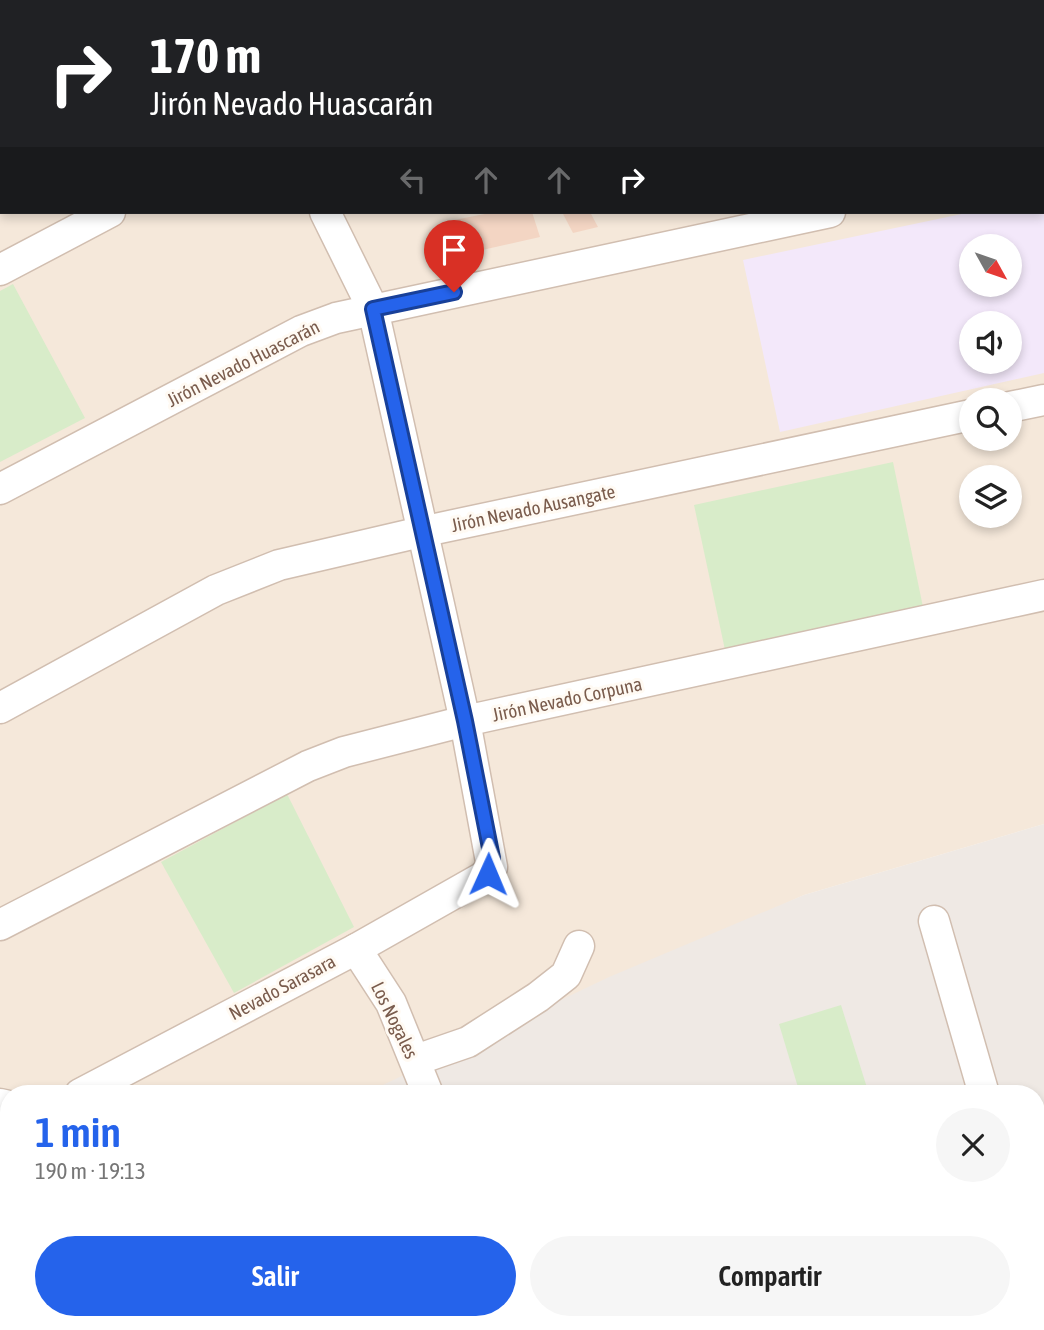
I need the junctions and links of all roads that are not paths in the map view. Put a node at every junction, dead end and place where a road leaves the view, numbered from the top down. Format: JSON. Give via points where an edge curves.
{"nodes":[{"id":1,"x":106,"y":214,"type":"edge"},
{"id":2,"x":326,"y":214,"type":"edge"},
{"id":3,"x":821,"y":214,"type":"edge"},
{"id":4,"x":0,"y":270,"type":"edge"},
{"id":5,"x":373,"y":309,"type":"junction"},
{"id":6,"x":1044,"y":400,"type":"edge"},
{"id":7,"x":1022,"y":405,"type":"edge"},
{"id":8,"x":959,"y":418,"type":"edge"},
{"id":9,"x":0,"y":489,"type":"edge"},
{"id":10,"x":421,"y":531,"type":"junction"},
{"id":11,"x":1044,"y":596,"type":"edge"},
{"id":12,"x":0,"y":708,"type":"edge"},
{"id":13,"x":465,"y":721,"type":"junction"},
{"id":14,"x":934,"y":921,"type":"dead end"},
{"id":15,"x":0,"y":925,"type":"edge"},
{"id":16,"x":579,"y":946,"type":"dead end"},
{"id":17,"x":356,"y":948,"type":"junction"},
{"id":18,"x":416,"y":1060,"type":"junction"},
{"id":19,"x":97,"y":1085,"type":"edge"},
{"id":20,"x":425,"y":1085,"type":"edge"},
{"id":21,"x":981,"y":1085,"type":"edge"}],
"edges":[{"from":1,"to":4,"type":"street"},
{"from":2,"to":5,"type":"street"},
{"from":3,"to":5,"type":"street","name":"Jirón Nevado Huascarán"},
{"from":5,"to":9,"type":"street","name":"Jirón Nevado Huascarán","via":[[301,331]]},
{"from":5,"to":10,"type":"street"},
{"from":6,"to":7,"type":"street"},
{"from":8,"to":10,"type":"street","name":"Jirón Nevado Ausangate"},
{"from":10,"to":12,"type":"street","name":"Jirón Nevado Ausangate","via":[[279,565],[216,590]]},
{"from":10,"to":13,"type":"street"},
{"from":11,"to":13,"type":"street","name":"Jirón Nevado Corpuna"},
{"from":13,"to":15,"type":"street","name":"Jirón Nevado Corpuna","via":[[344,752],[308,766]]},
{"from":13,"to":17,"type":"street","name":"Nevado Sarasara","via":[[492,867],[483,877]]},
{"from":14,"to":21,"type":"street"},
{"from":16,"to":18,"type":"street","via":[[566,975],[538,997],[468,1042]]},
{"from":17,"to":18,"type":"street","name":"Los Nogales","via":[[391,1003]]},
{"from":17,"to":19,"type":"street","name":"Nevado Sarasara"},
{"from":18,"to":20,"type":"street","name":"Los Nogales"}]}
